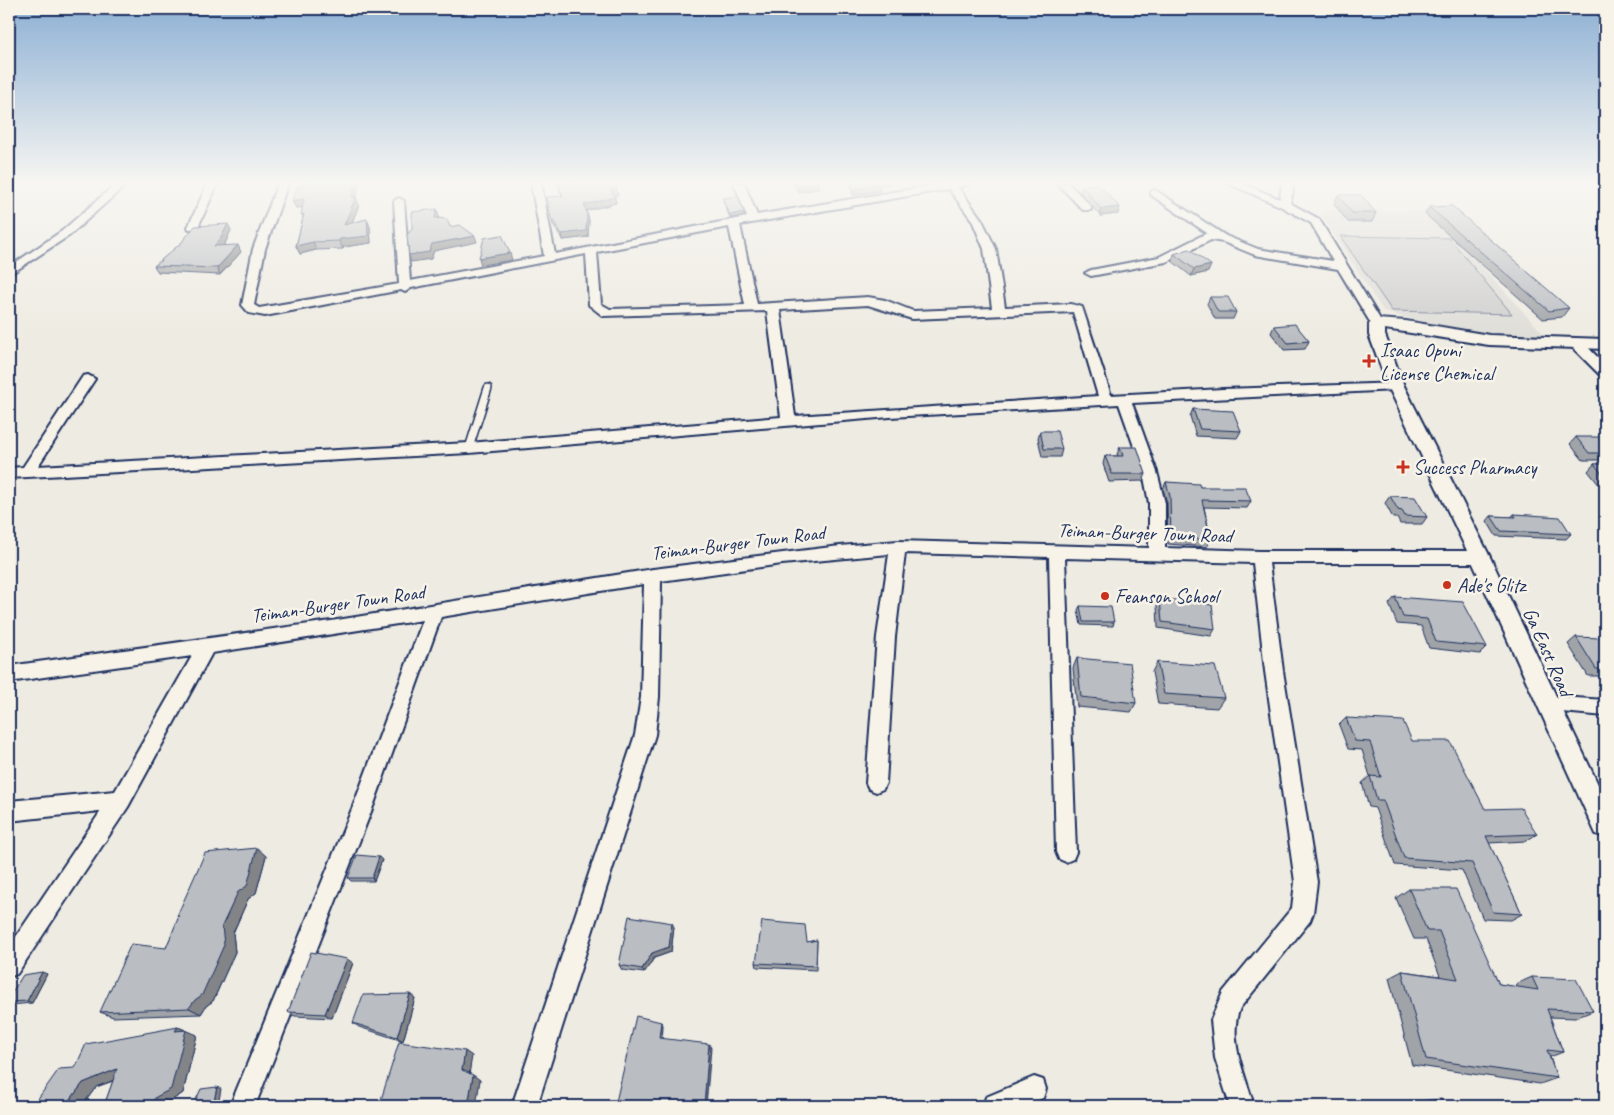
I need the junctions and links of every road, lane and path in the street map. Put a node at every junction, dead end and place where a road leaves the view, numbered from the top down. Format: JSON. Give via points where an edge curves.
{"nodes":[{"id":1,"x":63,"y":235,"type":"edge"},
{"id":2,"x":264,"y":235,"type":"edge"},
{"id":3,"x":401,"y":235,"type":"edge"},
{"id":4,"x":546,"y":235,"type":"edge"},
{"id":5,"x":676,"y":235,"type":"edge"},
{"id":6,"x":736,"y":235,"type":"edge"},
{"id":7,"x":984,"y":235,"type":"edge"},
{"id":8,"x":1218,"y":235,"type":"edge"},
{"id":9,"x":1324,"y":235,"type":"edge"},
{"id":10,"x":1222,"y":238,"type":"junction"},
{"id":11,"x":591,"y":251,"type":"junction"},
{"id":12,"x":550,"y":259,"type":"junction"},
{"id":13,"x":1342,"y":266,"type":"junction"},
{"id":14,"x":9,"y":272,"type":"edge"},
{"id":15,"x":1091,"y":273,"type":"dead end"},
{"id":16,"x":405,"y":288,"type":"junction"},
{"id":17,"x":773,"y":307,"type":"junction"},
{"id":18,"x":752,"y":308,"type":"junction"},
{"id":19,"x":998,"y":311,"type":"junction"},
{"id":20,"x":1377,"y":324,"type":"junction"},
{"id":21,"x":1577,"y":344,"type":"junction"},
{"id":22,"x":1605,"y":344,"type":"edge"},
{"id":23,"x":1603,"y":369,"type":"edge"},
{"id":24,"x":88,"y":379,"type":"dead end"},
{"id":25,"x":1396,"y":386,"type":"junction"},
{"id":26,"x":488,"y":388,"type":"dead end"},
{"id":27,"x":1124,"y":399,"type":"junction"},
{"id":28,"x":1106,"y":400,"type":"junction"},
{"id":29,"x":789,"y":422,"type":"junction"},
{"id":30,"x":469,"y":448,"type":"junction"},
{"id":31,"x":27,"y":472,"type":"junction"},
{"id":32,"x":9,"y":473,"type":"edge"},
{"id":33,"x":898,"y":547,"type":"junction"},
{"id":34,"x":1057,"y":551,"type":"junction"},
{"id":35,"x":1157,"y":554,"type":"junction"},
{"id":36,"x":1260,"y":557,"type":"junction"},
{"id":37,"x":1480,"y":557,"type":"junction"},
{"id":38,"x":654,"y":575,"type":"junction"},
{"id":39,"x":435,"y":612,"type":"junction"},
{"id":40,"x":207,"y":645,"type":"junction"},
{"id":41,"x":9,"y":674,"type":"edge"},
{"id":42,"x":1547,"y":704,"type":"junction"},
{"id":43,"x":1605,"y":708,"type":"edge"},
{"id":44,"x":876,"y":782,"type":"dead end"},
{"id":45,"x":121,"y":800,"type":"junction"},
{"id":46,"x":9,"y":811,"type":"edge"},
{"id":47,"x":1605,"y":824,"type":"edge"},
{"id":48,"x":1066,"y":852,"type":"dead end"},
{"id":49,"x":9,"y":966,"type":"edge"},
{"id":50,"x":1034,"y":1089,"type":"dead end"},
{"id":51,"x":244,"y":1106,"type":"edge"},
{"id":52,"x":525,"y":1106,"type":"edge"},
{"id":53,"x":995,"y":1106,"type":"edge"},
{"id":54,"x":1242,"y":1106,"type":"edge"}],
"edges":[{"from":1,"to":14,"type":"street"},
{"from":2,"to":16,"type":"street","via":[[248,306],[251,310],[265,312]]},
{"from":3,"to":16,"type":"street"},
{"from":4,"to":12,"type":"street"},
{"from":5,"to":11,"type":"street"},
{"from":6,"to":18,"type":"street"},
{"from":7,"to":19,"type":"street","via":[[990,249]]},
{"from":8,"to":10,"type":"street"},
{"from":9,"to":13,"type":"street"},
{"from":10,"to":13,"type":"street","via":[[1255,252]]},
{"from":10,"to":15,"type":"street","via":[[1209,236],[1162,260]]},
{"from":11,"to":12,"type":"street"},
{"from":11,"to":18,"type":"street","via":[[595,305],[607,313]]},
{"from":12,"to":16,"type":"street"},
{"from":13,"to":20,"type":"street"},
{"from":17,"to":18,"type":"street"},
{"from":17,"to":19,"type":"street","via":[[868,301],[912,315]]},
{"from":17,"to":29,"type":"street"},
{"from":19,"to":28,"type":"street","via":[[1078,310]]},
{"from":20,"to":21,"type":"street","via":[[1489,340]]},
{"from":20,"to":25,"type":"street","name":"Ga East Road","via":[[1377,335]]},
{"from":21,"to":22,"type":"street"},
{"from":21,"to":23,"type":"street"},
{"from":24,"to":31,"type":"street"},
{"from":25,"to":27,"type":"street"},
{"from":25,"to":37,"type":"street","name":"Ga East Road"},
{"from":26,"to":30,"type":"lane"},
{"from":27,"to":28,"type":"street"},
{"from":27,"to":35,"type":"street","via":[[1150,472],[1157,503]]},
{"from":28,"to":29,"type":"street"},
{"from":29,"to":30,"type":"street"},
{"from":30,"to":31,"type":"street"},
{"from":31,"to":32,"type":"street"},
{"from":33,"to":34,"type":"street","name":"Teiman-Burger Town Road"},
{"from":33,"to":38,"type":"street","name":"Teiman-Burger Town Road","via":[[756,560]]},
{"from":33,"to":44,"type":"street","via":[[886,637]]},
{"from":34,"to":35,"type":"street","name":"Teiman-Burger Town Road"},
{"from":34,"to":48,"type":"street"},
{"from":35,"to":36,"type":"street","name":"Teiman-Burger Town Road"},
{"from":36,"to":37,"type":"street","name":"Teiman-Burger Town Road"},
{"from":36,"to":54,"type":"street","via":[[1306,882],[1302,913],[1231,1000],[1223,1020],[1227,1058]]},
{"from":37,"to":42,"type":"street","name":"Ga East Road"},
{"from":38,"to":39,"type":"street","name":"Teiman-Burger Town Road"},
{"from":38,"to":52,"type":"street","via":[[650,697],[644,735]]},
{"from":39,"to":40,"type":"street","name":"Teiman-Burger Town Road"},
{"from":39,"to":51,"type":"street","via":[[364,804]]},
{"from":40,"to":41,"type":"street","name":"Teiman-Burger Town Road"},
{"from":40,"to":45,"type":"street"},
{"from":42,"to":43,"type":"street"},
{"from":42,"to":47,"type":"street","name":"Ga East Road"},
{"from":45,"to":46,"type":"street"},
{"from":45,"to":49,"type":"street"},
{"from":50,"to":53,"type":"street"}]}
